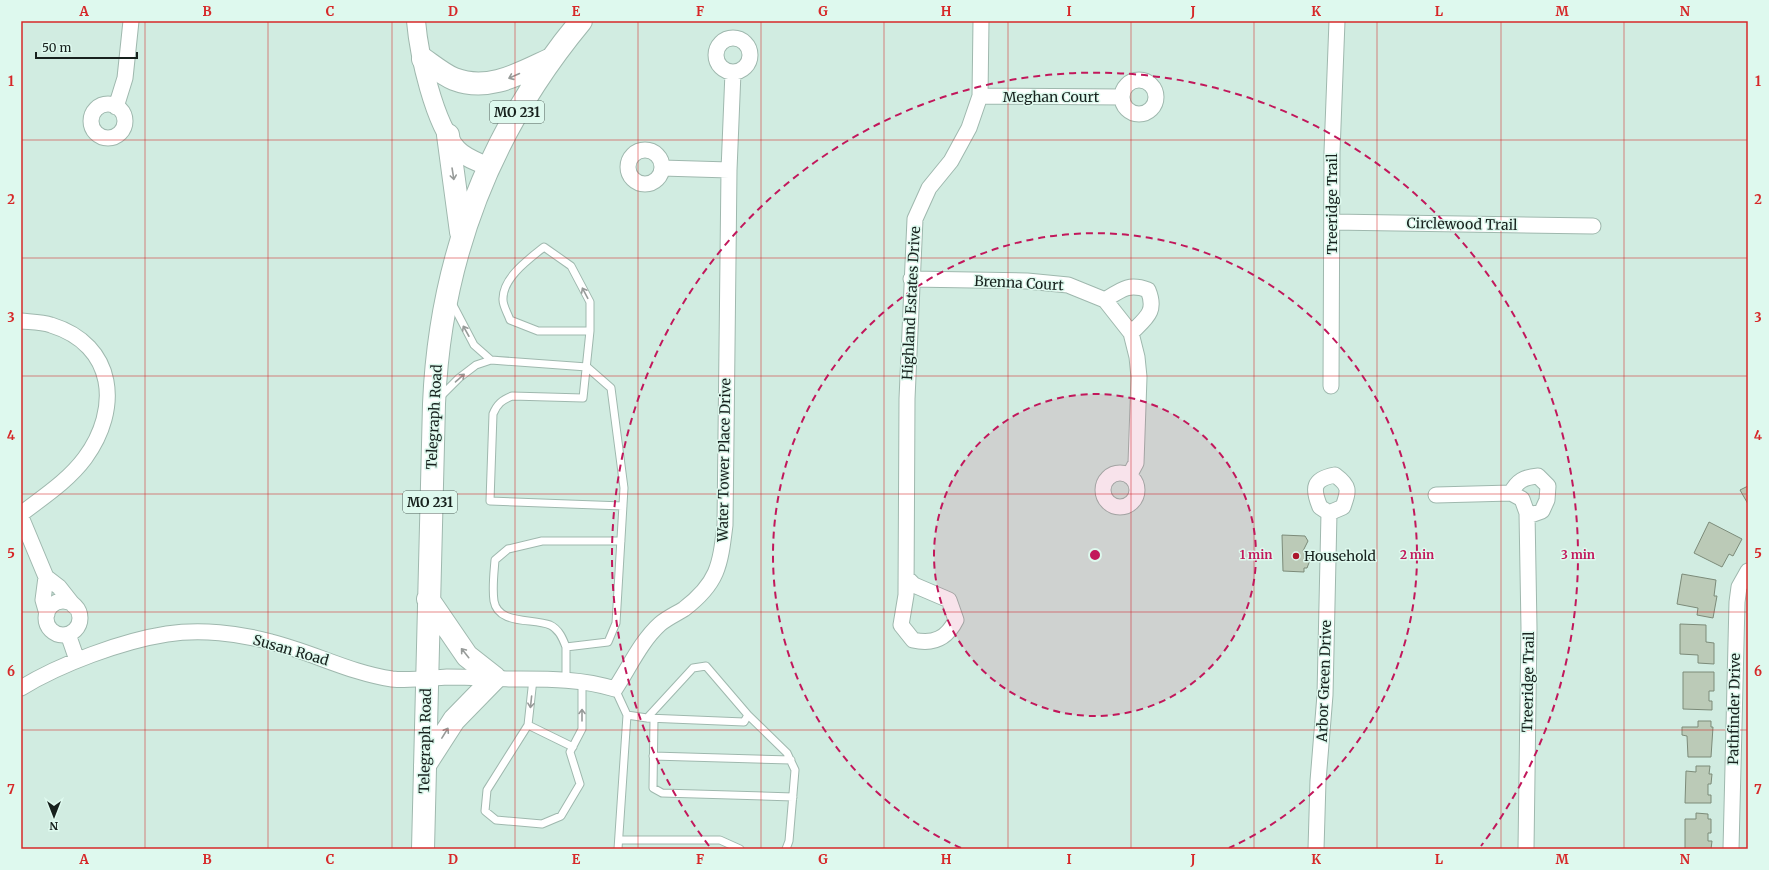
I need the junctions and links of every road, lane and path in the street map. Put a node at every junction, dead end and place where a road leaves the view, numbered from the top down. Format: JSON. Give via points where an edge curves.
{"nodes":[{"id":1,"x":131,"y":21,"type":"edge"},
{"id":2,"x":416,"y":21,"type":"edge"},
{"id":3,"x":581,"y":21,"type":"edge"},
{"id":4,"x":981,"y":21,"type":"edge"},
{"id":5,"x":1336,"y":21,"type":"edge"},
{"id":6,"x":423,"y":59,"type":"junction"},
{"id":7,"x":549,"y":60,"type":"junction"},
{"id":8,"x":732,"y":72,"type":"dead end"},
{"id":9,"x":980,"y":96,"type":"junction"},
{"id":10,"x":1122,"y":97,"type":"dead end"},
{"id":11,"x":116,"y":107,"type":"dead end"},
{"id":12,"x":448,"y":135,"type":"junction"},
{"id":13,"x":489,"y":167,"type":"junction"},
{"id":14,"x":662,"y":168,"type":"dead end"},
{"id":15,"x":729,"y":170,"type":"junction"},
{"id":16,"x":1332,"y":222,"type":"junction"},
{"id":17,"x":1593,"y":226,"type":"dead end"},
{"id":18,"x":461,"y":237,"type":"junction"},
{"id":19,"x":911,"y":279,"type":"junction"},
{"id":20,"x":447,"y":294,"type":"junction"},
{"id":21,"x":1106,"y":300,"type":"junction"},
{"id":22,"x":21,"y":321,"type":"edge"},
{"id":23,"x":590,"y":331,"type":"junction"},
{"id":24,"x":1132,"y":333,"type":"junction"},
{"id":25,"x":491,"y":360,"type":"junction"},
{"id":26,"x":587,"y":367,"type":"junction"},
{"id":27,"x":1331,"y":386,"type":"dead end"},
{"id":28,"x":434,"y":404,"type":"junction"},
{"id":29,"x":1129,"y":476,"type":"dead end"},
{"id":30,"x":1511,"y":493,"type":"junction"},
{"id":31,"x":1436,"y":495,"type":"dead end"},
{"id":32,"x":623,"y":506,"type":"junction"},
{"id":33,"x":1329,"y":513,"type":"dead end"},
{"id":34,"x":21,"y":516,"type":"edge"},
{"id":35,"x":1528,"y":516,"type":"junction"},
{"id":36,"x":621,"y":541,"type":"junction"},
{"id":37,"x":1748,"y":571,"type":"edge"},
{"id":38,"x":46,"y":577,"type":"junction"},
{"id":39,"x":907,"y":578,"type":"junction"},
{"id":40,"x":428,"y":599,"type":"junction"},
{"id":41,"x":74,"y":606,"type":"junction"},
{"id":42,"x":47,"y":614,"type":"junction"},
{"id":43,"x":68,"y":634,"type":"junction"},
{"id":44,"x":566,"y":647,"type":"junction"},
{"id":45,"x":77,"y":660,"type":"junction"},
{"id":46,"x":426,"y":678,"type":"junction"},
{"id":47,"x":495,"y":678,"type":"junction"},
{"id":48,"x":533,"y":679,"type":"junction"},
{"id":49,"x":566,"y":680,"type":"junction"},
{"id":50,"x":582,"y":681,"type":"junction"},
{"id":51,"x":21,"y":688,"type":"edge"},
{"id":52,"x":615,"y":689,"type":"junction"},
{"id":53,"x":627,"y":715,"type":"junction"},
{"id":54,"x":748,"y":715,"type":"junction"},
{"id":55,"x":650,"y":718,"type":"junction"},
{"id":56,"x":528,"y":725,"type":"junction"},
{"id":57,"x":573,"y":746,"type":"junction"},
{"id":58,"x":653,"y":756,"type":"junction"},
{"id":59,"x":791,"y":760,"type":"junction"},
{"id":60,"x":425,"y":766,"type":"junction"},
{"id":61,"x":793,"y":797,"type":"junction"},
{"id":62,"x":619,"y":840,"type":"junction"},
{"id":63,"x":423,"y":849,"type":"edge"},
{"id":64,"x":618,"y":849,"type":"edge"},
{"id":65,"x":740,"y":849,"type":"edge"},
{"id":66,"x":786,"y":849,"type":"edge"},
{"id":67,"x":1316,"y":849,"type":"edge"},
{"id":68,"x":1526,"y":849,"type":"edge"},
{"id":69,"x":1731,"y":849,"type":"edge"}],
"edges":[{"from":1,"to":11,"type":"street","via":[[125,78]]},
{"from":2,"to":6,"type":"street"},
{"from":3,"to":7,"type":"main road","name":"Telegraph Road","number":"MO 231"},
{"from":4,"to":9,"type":"street","name":"Highland Estates Drive"},
{"from":5,"to":16,"type":"street","name":"Treeridge Trail"},
{"from":7,"to":6,"type":"main road","one_way":true,"via":[[504,80],[486,83],[454,79]]},
{"from":6,"to":12,"type":"street","via":[[431,94]]},
{"from":7,"to":13,"type":"main road","name":"Telegraph Road","number":"MO 231","via":[[512,120]]},
{"from":8,"to":15,"type":"street","name":"Water Tower Place Drive"},
{"from":9,"to":10,"type":"street","name":"Meghan Court"},
{"from":9,"to":19,"type":"street","name":"Highland Estates Drive","via":[[969,128],[952,161],[929,188],[915,219]]},
{"from":12,"to":13,"type":"street","via":[[465,156]]},
{"from":12,"to":18,"type":"main road","one_way":true},
{"from":13,"to":18,"type":"main road","name":"Telegraph Road","number":"MO 231"},
{"from":14,"to":15,"type":"street"},
{"from":15,"to":52,"type":"street","name":"Water Tower Place Drive","via":[[725,525],[722,554],[714,578],[704,592],[683,610],[660,624],[641,647]]},
{"from":16,"to":17,"type":"street","name":"Circlewood Trail"},
{"from":16,"to":27,"type":"street","name":"Treeridge Trail"},
{"from":18,"to":20,"type":"main road","name":"Telegraph Road","number":"MO 231"},
{"from":19,"to":21,"type":"street","name":"Brenna Court","via":[[1027,280],[1068,285]]},
{"from":19,"to":39,"type":"street","name":"Highland Estates Drive","via":[[907,399]]},
{"from":25,"to":20,"type":"lane","one_way":true,"via":[[474,345]]},
{"from":20,"to":28,"type":"main road","name":"Telegraph Road","number":"MO 231","via":[[440,333]]},
{"from":21,"to":24,"type":"street"},
{"from":21,"to":24,"type":"street","via":[[1123,288],[1137,286],[1148,290],[1153,302],[1148,316]]},
{"from":22,"to":34,"type":"street","via":[[51,325],[86,344],[102,365],[107,404],[98,438],[85,458],[71,475]]},
{"from":23,"to":23,"type":"lane","one_way":true,"via":[[590,302],[571,266],[544,247],[522,264],[505,287],[503,300],[510,320],[538,331]]},
{"from":23,"to":26,"type":"lane"},
{"from":24,"to":29,"type":"street","via":[[1139,377],[1136,463]]},
{"from":25,"to":26,"type":"lane"},
{"from":28,"to":25,"type":"lane","one_way":true,"via":[[476,365]]},
{"from":26,"to":32,"type":"lane","via":[[611,388],[624,488]]},
{"from":26,"to":32,"type":"lane","via":[[583,398],[512,396],[501,400],[493,414],[490,501]]},
{"from":28,"to":40,"type":"main road","name":"Telegraph Road","number":"MO 231"},
{"from":30,"to":31,"type":"street"},
{"from":30,"to":35,"type":"street","name":"Treeridge Trail","via":[[1522,499]]},
{"from":30,"to":35,"type":"street","via":[[1514,486],[1525,477],[1538,476],[1548,486],[1547,500],[1542,511]]},
{"from":32,"to":36,"type":"lane"},
{"from":33,"to":67,"type":"street","name":"Arbor Green Drive","via":[[1326,695],[1318,781]]},
{"from":34,"to":38,"type":"street"},
{"from":35,"to":68,"type":"street","name":"Treeridge Trail"},
{"from":36,"to":44,"type":"lane","via":[[616,623],[608,642]]},
{"from":36,"to":44,"type":"lane","via":[[542,541],[508,549],[495,560],[494,601],[499,611],[508,617],[551,625],[560,634]]},
{"from":37,"to":69,"type":"street","name":"Pathfinder Drive","via":[[1739,587],[1737,602]]},
{"from":38,"to":41,"type":"street","via":[[59,587]]},
{"from":38,"to":42,"type":"street","via":[[43,600]]},
{"from":39,"to":39,"type":"street","name":"Highland Estates Drive","via":[[901,625],[913,640],[924,643],[939,639],[950,631],[956,620],[949,600],[914,585]]},
{"from":40,"to":46,"type":"main road","name":"Telegraph Road","number":"MO 231"},
{"from":47,"to":40,"type":"main road","one_way":true,"via":[[467,656]]},
{"from":41,"to":42,"type":"street","via":[[65,602],[57,603],[50,607]]},
{"from":41,"to":43,"type":"street","via":[[79,614],[79,624]]},
{"from":42,"to":43,"type":"street","via":[[46,621],[52,631],[60,635]]},
{"from":43,"to":45,"type":"street"},
{"from":44,"to":49,"type":"lane"},
{"from":45,"to":46,"type":"street","name":"Susan Road","via":[[143,639],[168,634],[202,633],[236,635],[272,642],[324,660],[393,679]]},
{"from":45,"to":51,"type":"street","name":"Susan Road"},
{"from":46,"to":47,"type":"street"},
{"from":46,"to":60,"type":"main road","name":"Telegraph Road","number":"MO 231"},
{"from":47,"to":48,"type":"street"},
{"from":60,"to":47,"type":"main road","one_way":true,"via":[[454,720]]},
{"from":48,"to":49,"type":"street"},
{"from":48,"to":56,"type":"lane","one_way":true},
{"from":49,"to":50,"type":"street"},
{"from":50,"to":52,"type":"street"},
{"from":57,"to":50,"type":"lane","one_way":true,"via":[[582,729]]},
{"from":52,"to":53,"type":"lane"},
{"from":53,"to":55,"type":"lane"},
{"from":53,"to":62,"type":"lane"},
{"from":54,"to":55,"type":"lane","via":[[744,722]]},
{"from":54,"to":55,"type":"lane","via":[[706,666],[693,668]]},
{"from":54,"to":59,"type":"lane","via":[[788,753]]},
{"from":55,"to":58,"type":"lane"},
{"from":56,"to":57,"type":"lane"},
{"from":56,"to":57,"type":"lane","via":[[487,790],[486,811],[496,820],[542,824],[561,816],[580,784],[570,752]]},
{"from":58,"to":59,"type":"lane"},
{"from":58,"to":61,"type":"lane","via":[[653,788],[662,793]]},
{"from":59,"to":61,"type":"lane","via":[[795,770]]},
{"from":60,"to":63,"type":"main road","name":"Telegraph Road","number":"MO 231"},
{"from":61,"to":66,"type":"lane"},
{"from":62,"to":64,"type":"lane"},
{"from":62,"to":65,"type":"lane","via":[[720,840]]}]}
